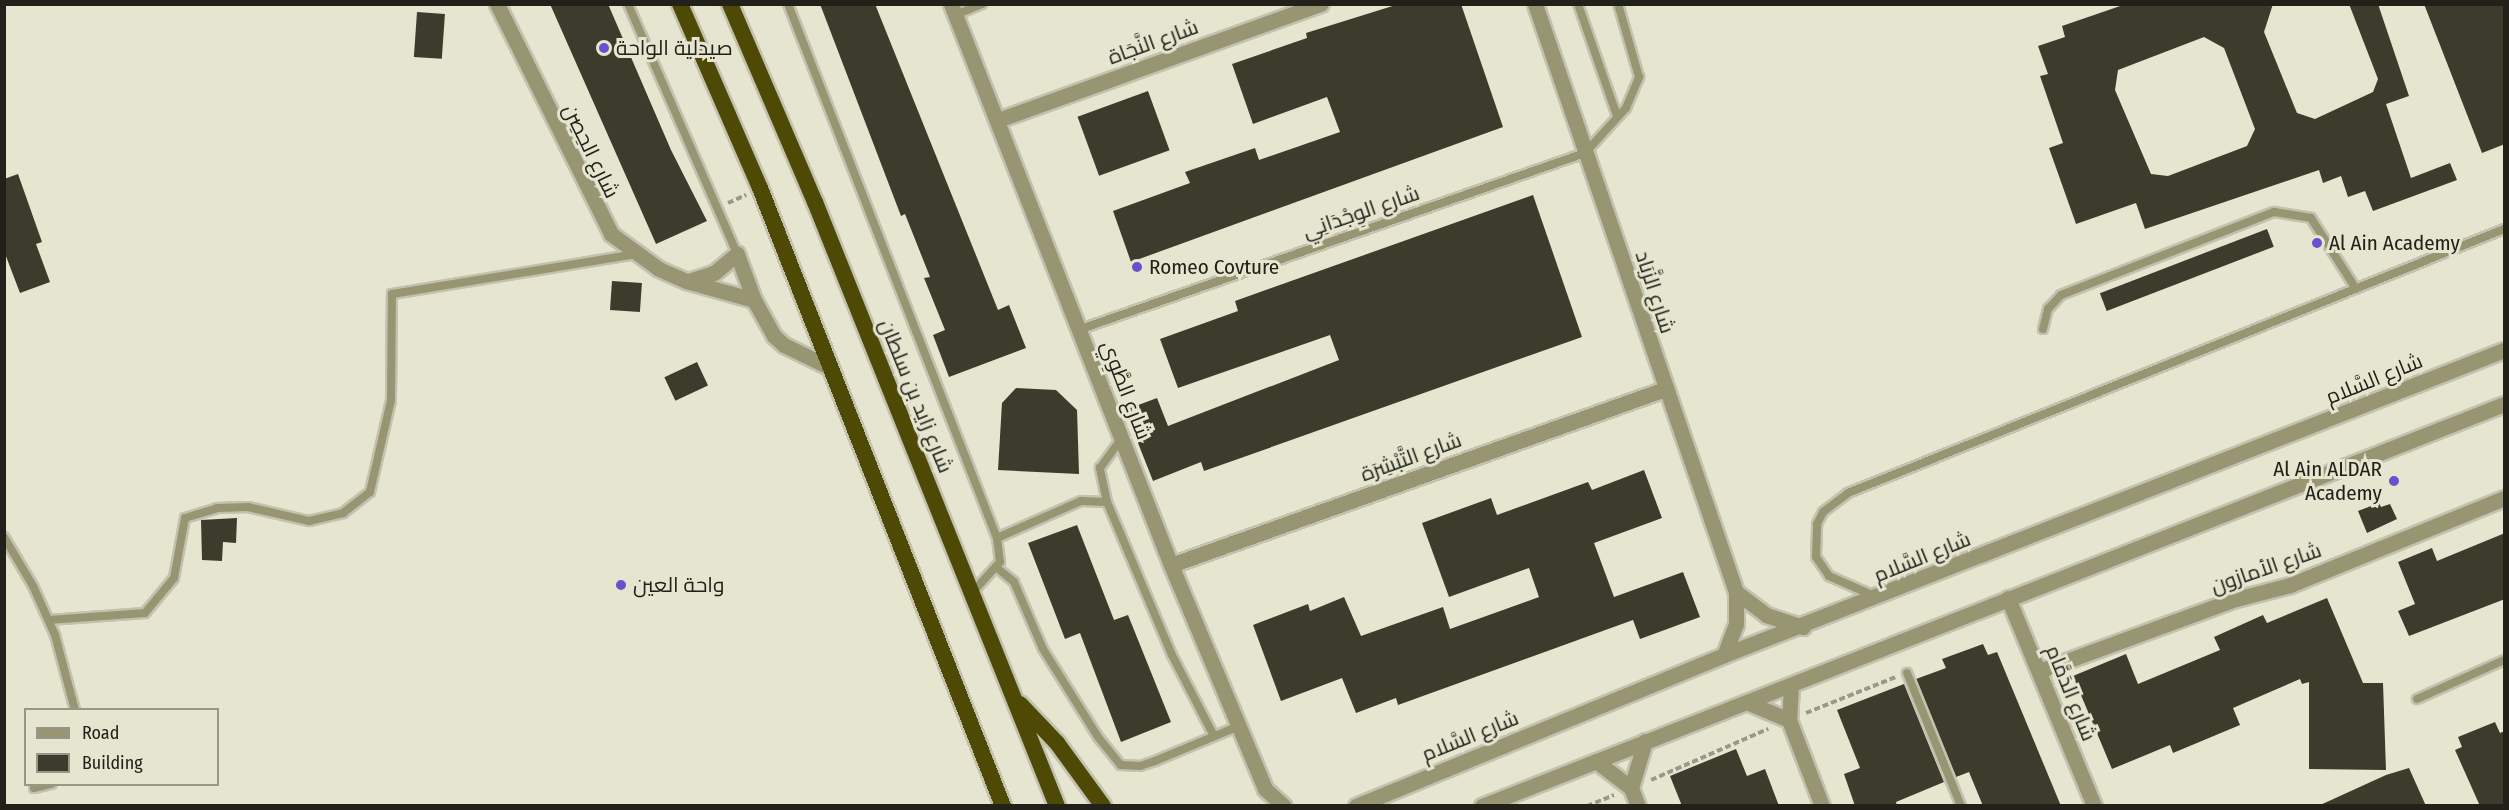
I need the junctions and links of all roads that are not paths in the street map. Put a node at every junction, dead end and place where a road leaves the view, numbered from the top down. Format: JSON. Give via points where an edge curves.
{"nodes":[{"id":1,"x":497,"y":4,"type":"edge"},
{"id":2,"x":627,"y":4,"type":"edge"},
{"id":3,"x":680,"y":4,"type":"edge"},
{"id":4,"x":730,"y":4,"type":"edge"},
{"id":5,"x":788,"y":4,"type":"edge"},
{"id":6,"x":982,"y":4,"type":"edge"},
{"id":7,"x":1322,"y":4,"type":"edge"},
{"id":8,"x":1535,"y":4,"type":"edge"},
{"id":9,"x":1578,"y":4,"type":"edge"},
{"id":10,"x":1618,"y":4,"type":"edge"},
{"id":11,"x":953,"y":10,"type":"edge"},
{"id":12,"x":1617,"y":116,"type":"junction"},
{"id":13,"x":998,"y":120,"type":"junction"},
{"id":14,"x":1586,"y":153,"type":"junction"},
{"id":15,"x":2505,"y":229,"type":"edge"},
{"id":16,"x":635,"y":254,"type":"junction"},
{"id":17,"x":737,"y":254,"type":"junction"},
{"id":18,"x":686,"y":281,"type":"junction"},
{"id":19,"x":2356,"y":289,"type":"junction"},
{"id":20,"x":754,"y":300,"type":"junction"},
{"id":21,"x":1081,"y":329,"type":"junction"},
{"id":22,"x":2043,"y":329,"type":"dead end"},
{"id":23,"x":2505,"y":350,"type":"edge"},
{"id":24,"x":831,"y":368,"type":"junction"},
{"id":25,"x":1665,"y":389,"type":"junction"},
{"id":26,"x":2505,"y":404,"type":"edge"},
{"id":27,"x":1122,"y":438,"type":"junction"},
{"id":28,"x":2505,"y":498,"type":"edge"},
{"id":29,"x":1107,"y":502,"type":"junction"},
{"id":30,"x":4,"y":537,"type":"edge"},
{"id":31,"x":997,"y":538,"type":"junction"},
{"id":32,"x":1171,"y":565,"type":"junction"},
{"id":33,"x":997,"y":568,"type":"junction"},
{"id":34,"x":1736,"y":592,"type":"junction"},
{"id":35,"x":971,"y":595,"type":"junction"},
{"id":36,"x":1879,"y":597,"type":"junction"},
{"id":37,"x":2008,"y":598,"type":"junction"},
{"id":38,"x":49,"y":620,"type":"junction"},
{"id":39,"x":1803,"y":627,"type":"junction"},
{"id":40,"x":1724,"y":655,"type":"junction"},
{"id":41,"x":2505,"y":660,"type":"edge"},
{"id":42,"x":2039,"y":671,"type":"junction"},
{"id":43,"x":1907,"y":673,"type":"road end"},
{"id":44,"x":1791,"y":685,"type":"junction"},
{"id":45,"x":1013,"y":697,"type":"junction"},
{"id":46,"x":2417,"y":699,"type":"dead end"},
{"id":47,"x":1749,"y":703,"type":"junction"},
{"id":48,"x":74,"y":708,"type":"edge"},
{"id":49,"x":1789,"y":720,"type":"junction"},
{"id":50,"x":1239,"y":726,"type":"junction"},
{"id":51,"x":1214,"y":736,"type":"junction"},
{"id":52,"x":1645,"y":741,"type":"junction"},
{"id":53,"x":1596,"y":761,"type":"junction"},
{"id":54,"x":42,"y":786,"type":"edge"},
{"id":55,"x":34,"y":788,"type":"dead end"},
{"id":56,"x":1631,"y":788,"type":"junction"},
{"id":57,"x":1265,"y":789,"type":"junction"},
{"id":58,"x":1004,"y":806,"type":"edge"},
{"id":59,"x":1057,"y":806,"type":"edge"},
{"id":60,"x":1102,"y":806,"type":"edge"},
{"id":61,"x":1263,"y":806,"type":"edge"},
{"id":62,"x":1284,"y":806,"type":"edge"},
{"id":63,"x":1356,"y":806,"type":"edge"},
{"id":64,"x":1482,"y":806,"type":"edge"},
{"id":65,"x":1638,"y":806,"type":"edge"},
{"id":66,"x":1822,"y":806,"type":"edge"},
{"id":67,"x":1961,"y":806,"type":"edge"},
{"id":68,"x":2094,"y":806,"type":"edge"}],
"edges":[{"from":1,"to":16,"type":"street","name":"شارع الحِصِن","via":[[601,220]]},
{"from":2,"to":17,"type":"lane"},
{"from":3,"to":24,"type":"highway","via":[[760,188]]},
{"from":4,"to":35,"type":"highway","name":"شارع زايد بن سلطان","via":[[815,202]]},
{"from":5,"to":31,"type":"lane"},
{"from":6,"to":11,"type":"lane"},
{"from":7,"to":13,"type":"street","name":"شارع النَّجَاة"},
{"from":8,"to":14,"type":"street","name":"شارع الزَّبَاد"},
{"from":9,"to":12,"type":"lane"},
{"from":10,"to":12,"type":"lane","via":[[1639,77],[1631,100]]},
{"from":11,"to":13,"type":"street","name":"شارع الطَّوِي"},
{"from":12,"to":14,"type":"lane"},
{"from":13,"to":21,"type":"street","name":"شارع الطَّوِي"},
{"from":14,"to":21,"type":"lane","name":"شارع الوِجْدَانِي"},
{"from":14,"to":25,"type":"street","name":"شارع الزَّبَاد"},
{"from":15,"to":19,"type":"lane"},
{"from":16,"to":18,"type":"street","name":"شارع الحِصِن"},
{"from":16,"to":38,"type":"lane","via":[[392,294],[391,400],[370,492],[343,513],[309,521],[248,507],[217,508],[185,518],[174,578],[146,614]]},
{"from":17,"to":18,"type":"street","via":[[714,273]]},
{"from":17,"to":20,"type":"street"},
{"from":18,"to":20,"type":"street","name":"شارع الحِصِن"},
{"from":19,"to":22,"type":"lane","via":[[2311,218],[2274,212],[2061,295],[2048,309]]},
{"from":19,"to":36,"type":"lane","via":[[1840,498],[1823,512],[1817,524],[1816,557],[1829,576]]},
{"from":20,"to":24,"type":"street","via":[[774,336],[784,345]]},
{"from":21,"to":27,"type":"street","name":"شارع الطَّوِي"},
{"from":23,"to":36,"type":"street","name":"شارع السَّلام"},
{"from":24,"to":58,"type":"highway"},
{"from":25,"to":32,"type":"street","name":"شارع التَّبْشِرَة"},
{"from":25,"to":34,"type":"street","name":"شارع الزَّبَاد"},
{"from":26,"to":37,"type":"street"},
{"from":27,"to":29,"type":"lane","via":[[1100,468]]},
{"from":27,"to":32,"type":"street","name":"شارع الطَّوِي"},
{"from":28,"to":42,"type":"street","name":"شارع الأمازون","via":[[2290,585],[2236,599]]},
{"from":29,"to":31,"type":"lane","via":[[1081,501]]},
{"from":29,"to":51,"type":"lane","via":[[1172,655]]},
{"from":30,"to":38,"type":"lane"},
{"from":31,"to":33,"type":"lane","via":[[1001,553]]},
{"from":32,"to":50,"type":"street","name":"شارع الطَّوِي"},
{"from":33,"to":35,"type":"lane"},
{"from":33,"to":51,"type":"lane","via":[[1014,582],[1043,649],[1115,761],[1140,766]]},
{"from":34,"to":39,"type":"street","via":[[1766,615]]},
{"from":34,"to":40,"type":"street","name":"شارع الزَّبَاد","via":[[1736,624]]},
{"from":35,"to":45,"type":"highway","name":"شارع زايد بن سلطان"},
{"from":36,"to":39,"type":"street","name":"شارع السَّلام"},
{"from":37,"to":42,"type":"street","name":"شارع الدَمَّام"},
{"from":37,"to":44,"type":"street"},
{"from":38,"to":48,"type":"lane"},
{"from":39,"to":40,"type":"street","name":"شارع السَّلام"},
{"from":40,"to":63,"type":"street","name":"شارع السَّلام"},
{"from":41,"to":46,"type":"lane"},
{"from":42,"to":68,"type":"street","name":"شارع الدَمَّام"},
{"from":43,"to":67,"type":"lane"},
{"from":44,"to":47,"type":"street"},
{"from":44,"to":49,"type":"street"},
{"from":45,"to":59,"type":"highway","name":"شارع زايد بن سلطان"},
{"from":45,"to":60,"type":"highway","via":[[1057,743]]},
{"from":47,"to":49,"type":"street"},
{"from":47,"to":52,"type":"street"},
{"from":49,"to":66,"type":"street"},
{"from":50,"to":51,"type":"lane"},
{"from":50,"to":57,"type":"street","name":"شارع الطَّوِي"},
{"from":52,"to":53,"type":"street"},
{"from":52,"to":56,"type":"street"},
{"from":53,"to":56,"type":"street"},
{"from":53,"to":64,"type":"street"},
{"from":54,"to":55,"type":"lane"},
{"from":56,"to":65,"type":"street"},
{"from":57,"to":61,"type":"street","name":"شارع الطَّوِي"},
{"from":57,"to":62,"type":"street","name":"شارع الطَّوِي"}]}
